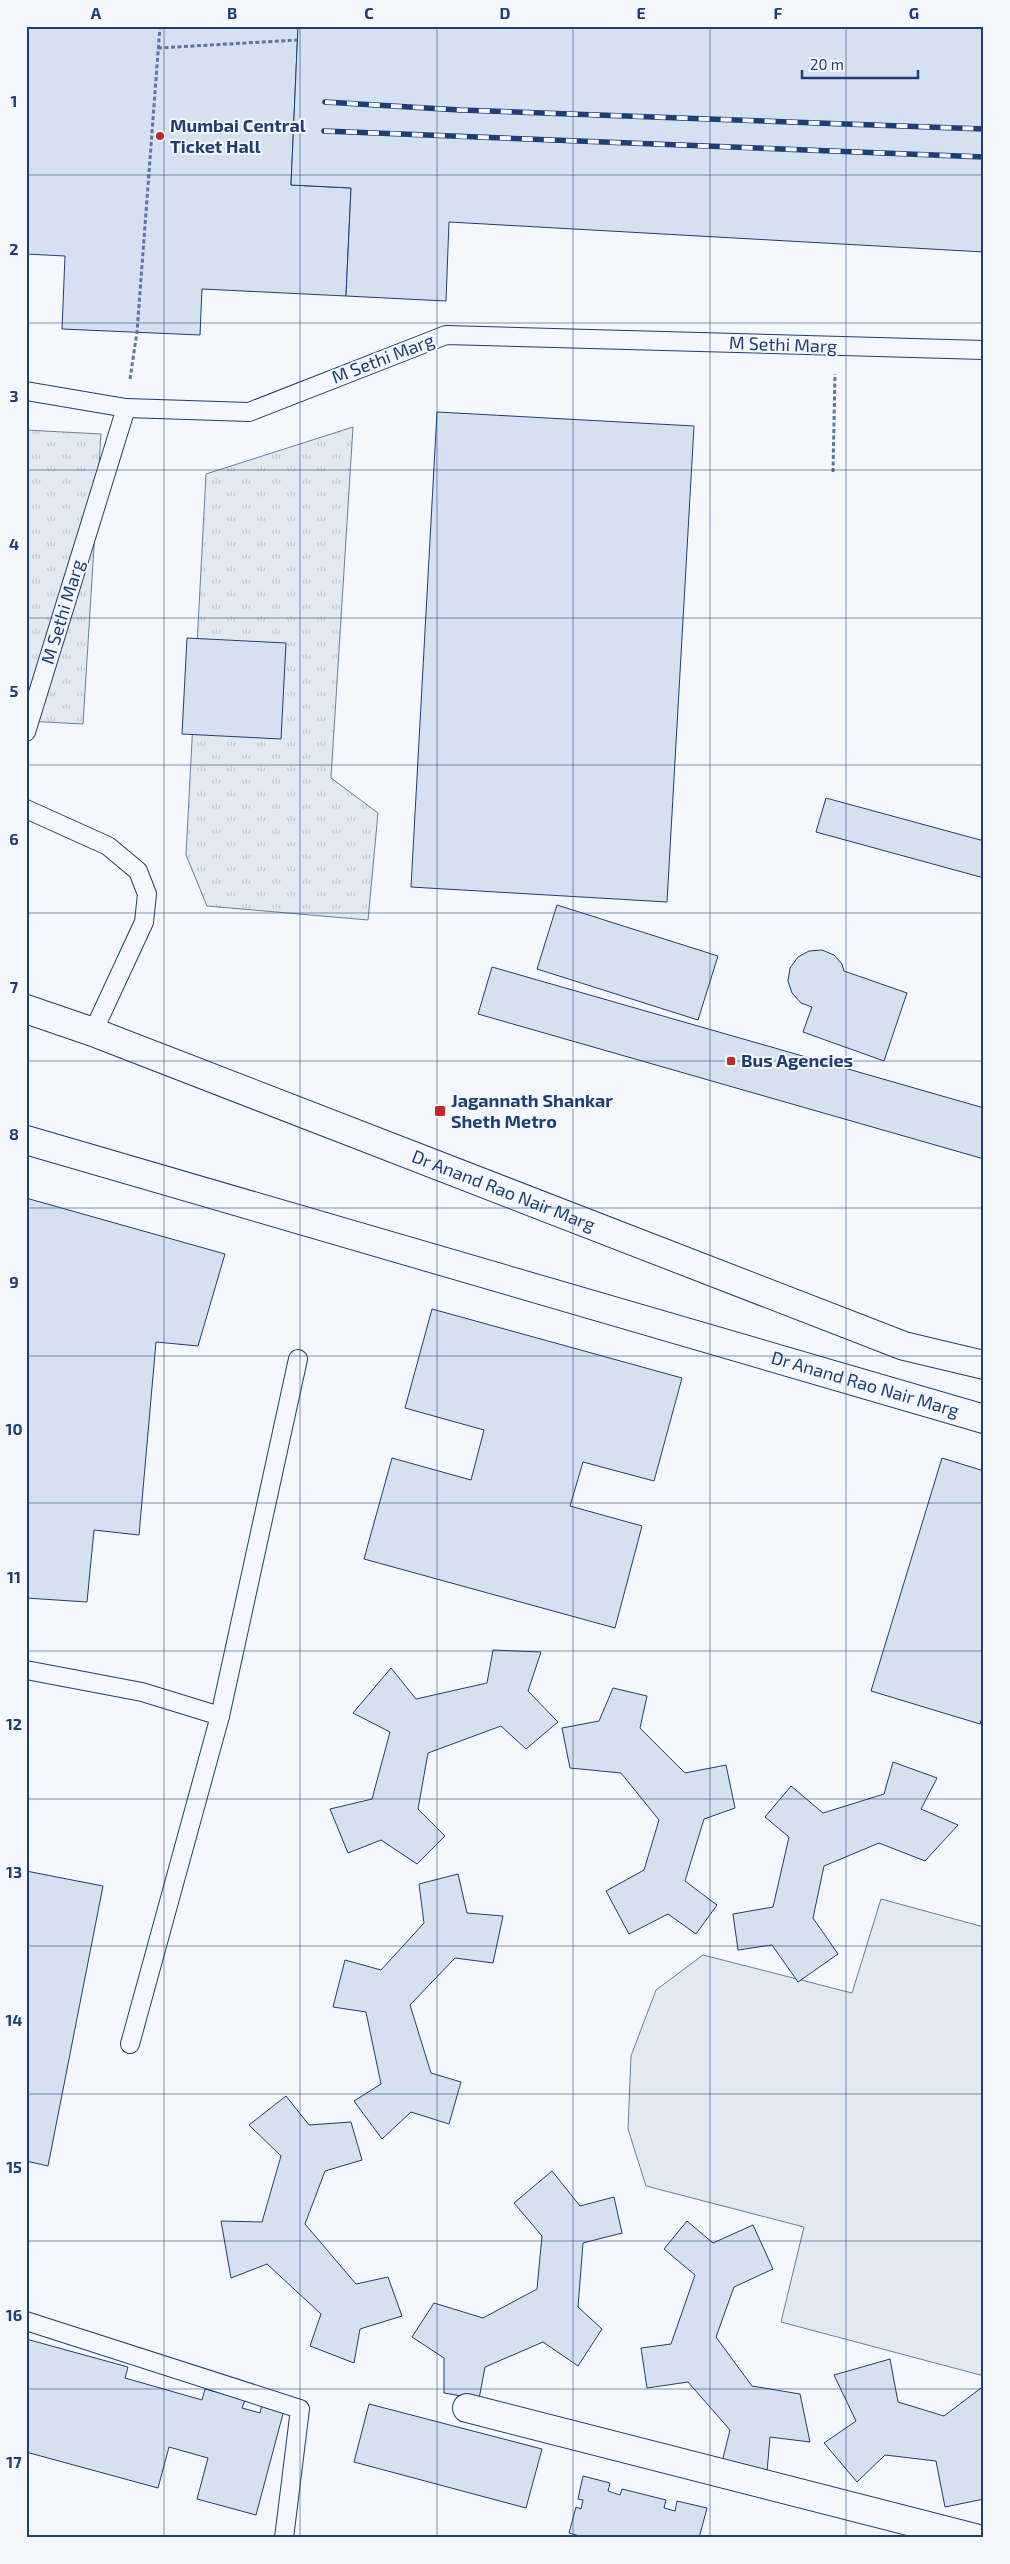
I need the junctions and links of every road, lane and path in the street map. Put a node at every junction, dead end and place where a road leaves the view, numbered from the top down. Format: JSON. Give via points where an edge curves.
{"nodes":[{"id":1,"x":160,"y":26,"type":"edge"},
{"id":2,"x":297,"y":40,"type":"dead end"},
{"id":3,"x":158,"y":48,"type":"junction"},
{"id":4,"x":836,"y":346,"type":"junction"},
{"id":5,"x":984,"y":350,"type":"edge"},
{"id":6,"x":26,"y":391,"type":"edge"},
{"id":7,"x":126,"y":408,"type":"junction"},
{"id":8,"x":833,"y":472,"type":"dead end"},
{"id":9,"x":26,"y":732,"type":"edge"},
{"id":10,"x":26,"y":809,"type":"edge"},
{"id":11,"x":26,"y":1009,"type":"edge"},
{"id":12,"x":93,"y":1032,"type":"junction"},
{"id":13,"x":26,"y":1140,"type":"edge"},
{"id":14,"x":298,"y":1359,"type":"dead end"},
{"id":15,"x":984,"y":1365,"type":"edge"},
{"id":16,"x":984,"y":1419,"type":"edge"},
{"id":17,"x":26,"y":1670,"type":"edge"},
{"id":18,"x":220,"y":1716,"type":"junction"},
{"id":19,"x":130,"y":2044,"type":"dead end"},
{"id":20,"x":26,"y":2321,"type":"edge"},
{"id":21,"x":467,"y":2408,"type":"dead end"},
{"id":22,"x":284,"y":2538,"type":"edge"},
{"id":23,"x":974,"y":2538,"type":"edge"}],
"edges":[{"from":1,"to":3,"type":"path"},
{"from":2,"to":3,"type":"path"},
{"from":3,"to":7,"type":"path","via":[[137,332]]},
{"from":4,"to":5,"type":"lane","name":"M Sethi Marg"},
{"from":4,"to":7,"type":"lane","name":"M Sethi Marg","via":[[446,335],[249,412]]},
{"from":4,"to":8,"type":"path"},
{"from":6,"to":7,"type":"lane"},
{"from":7,"to":9,"type":"lane","name":"M Sethi Marg"},
{"from":10,"to":12,"type":"lane","via":[[108,846],[138,871],[147,894],[144,922]]},
{"from":11,"to":12,"type":"main road","name":"Dr Anand Rao Nair Marg"},
{"from":12,"to":15,"type":"main road","name":"Dr Anand Rao Nair Marg","via":[[904,1346]]},
{"from":13,"to":16,"type":"main road","name":"Dr Anand Rao Nair Marg"},
{"from":14,"to":18,"type":"lane"},
{"from":17,"to":18,"type":"lane","via":[[142,1692]]},
{"from":18,"to":19,"type":"lane"},
{"from":20,"to":22,"type":"lane","via":[[300,2409]]},
{"from":21,"to":23,"type":"main road"}]}
